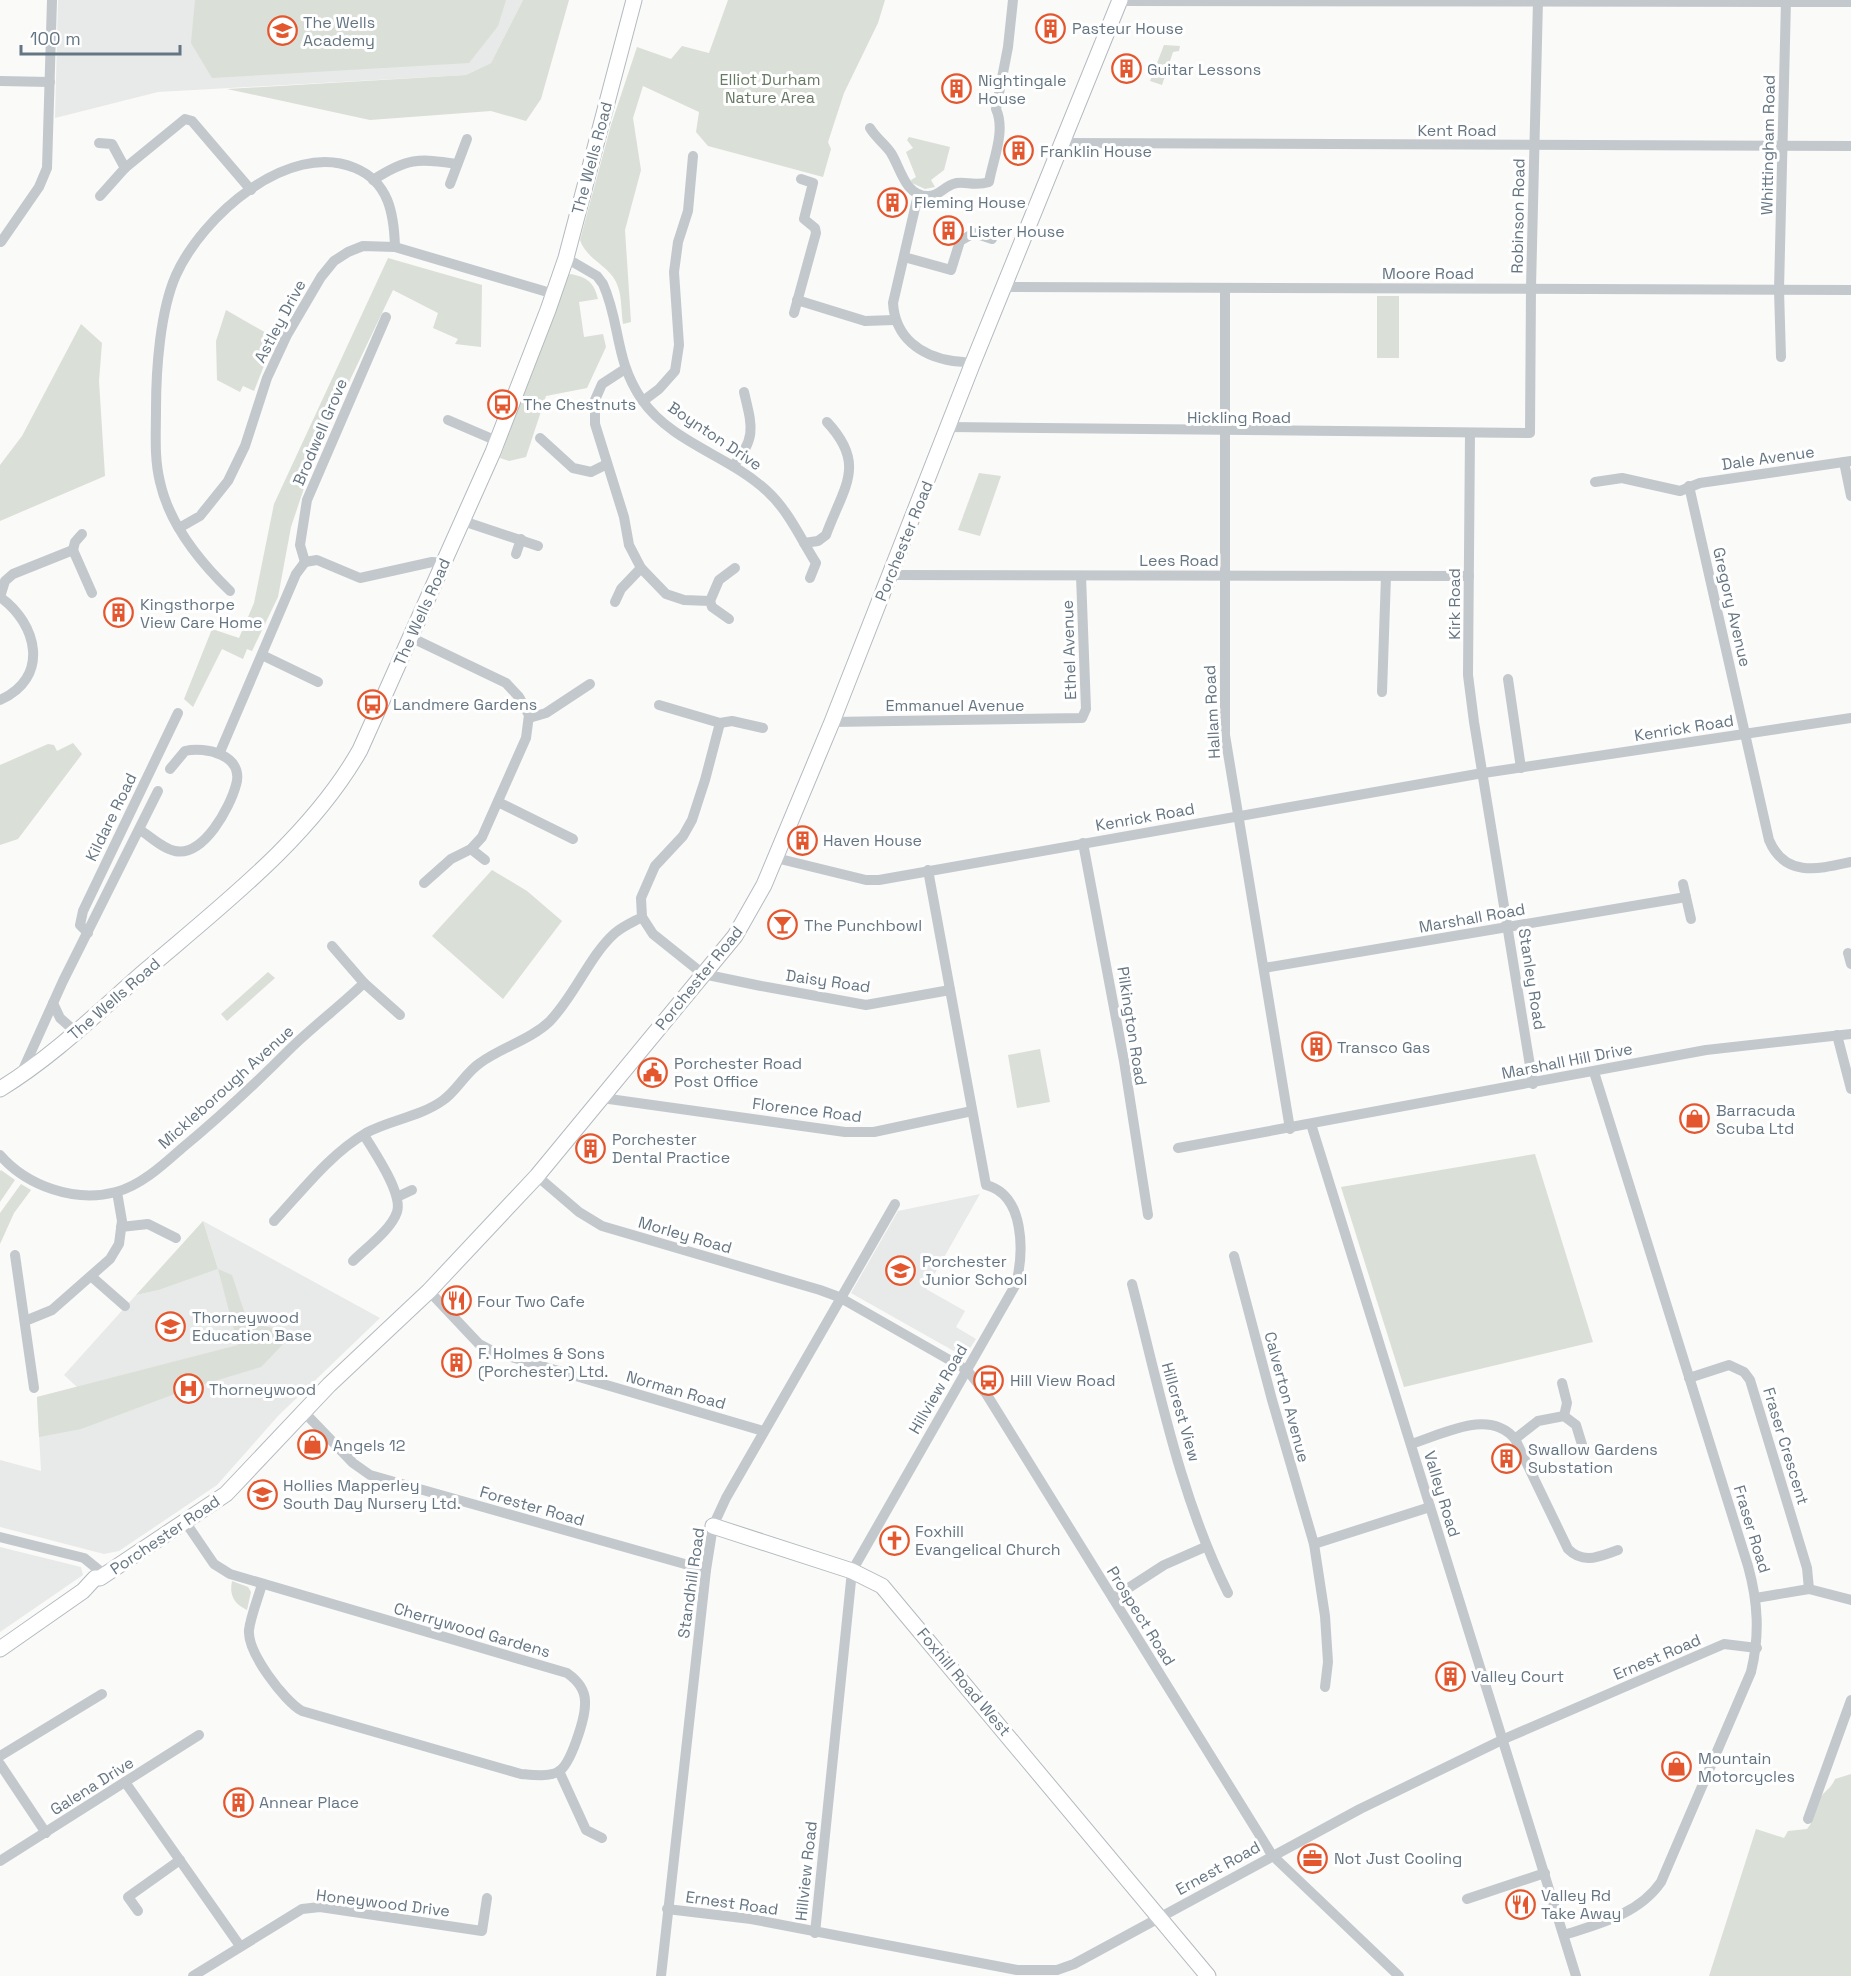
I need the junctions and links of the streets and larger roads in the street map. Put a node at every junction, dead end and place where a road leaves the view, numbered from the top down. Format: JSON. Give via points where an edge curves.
{"nodes":[{"id":1,"x":52,"y":0,"type":"edge"},
{"id":2,"x":634,"y":0,"type":"edge"},
{"id":3,"x":1013,"y":0,"type":"edge"},
{"id":4,"x":1120,"y":0,"type":"edge"},
{"id":5,"x":1538,"y":0,"type":"edge"},
{"id":6,"x":1786,"y":1,"type":"edge"},
{"id":7,"x":1851,"y":2,"type":"edge"},
{"id":8,"x":0,"y":81,"type":"edge"},
{"id":9,"x":50,"y":82,"type":"junction"},
{"id":10,"x":870,"y":128,"type":"dead end"},
{"id":11,"x":467,"y":139,"type":"dead end"},
{"id":12,"x":99,"y":143,"type":"dead end"},
{"id":13,"x":1063,"y":143,"type":"junction"},
{"id":14,"x":1534,"y":146,"type":"junction"},
{"id":15,"x":1783,"y":146,"type":"junction"},
{"id":16,"x":1851,"y":146,"type":"edge"},
{"id":17,"x":693,"y":156,"type":"dead end"},
{"id":18,"x":457,"y":164,"type":"junction"},
{"id":19,"x":126,"y":168,"type":"junction"},
{"id":20,"x":801,"y":179,"type":"dead end"},
{"id":21,"x":373,"y":180,"type":"junction"},
{"id":22,"x":450,"y":184,"type":"dead end"},
{"id":23,"x":251,"y":190,"type":"junction"},
{"id":24,"x":918,"y":195,"type":"junction"},
{"id":25,"x":100,"y":196,"type":"dead end"},
{"id":26,"x":992,"y":239,"type":"dead end"},
{"id":27,"x":2,"y":242,"type":"dead end"},
{"id":28,"x":395,"y":247,"type":"junction"},
{"id":29,"x":904,"y":257,"type":"junction"},
{"id":30,"x":566,"y":258,"type":"junction"},
{"id":31,"x":1004,"y":287,"type":"junction"},
{"id":32,"x":1531,"y":288,"type":"junction"},
{"id":33,"x":1225,"y":289,"type":"junction"},
{"id":34,"x":1779,"y":290,"type":"junction"},
{"id":35,"x":1851,"y":290,"type":"edge"},
{"id":36,"x":554,"y":294,"type":"junction"},
{"id":37,"x":797,"y":300,"type":"junction"},
{"id":38,"x":794,"y":313,"type":"dead end"},
{"id":39,"x":386,"y":317,"type":"dead end"},
{"id":40,"x":894,"y":320,"type":"junction"},
{"id":41,"x":1780,"y":357,"type":"dead end"},
{"id":42,"x":972,"y":365,"type":"junction"},
{"id":43,"x":625,"y":369,"type":"junction"},
{"id":44,"x":744,"y":392,"type":"dead end"},
{"id":45,"x":643,"y":401,"type":"junction"},
{"id":46,"x":448,"y":420,"type":"dead end"},
{"id":47,"x":827,"y":422,"type":"dead end"},
{"id":48,"x":948,"y":427,"type":"junction"},
{"id":49,"x":1225,"y":432,"type":"junction"},
{"id":50,"x":1470,"y":433,"type":"junction"},
{"id":51,"x":1530,"y":433,"type":"joint"},
{"id":52,"x":540,"y":438,"type":"dead end"},
{"id":53,"x":497,"y":441,"type":"junction"},
{"id":54,"x":1847,"y":462,"type":"edge"},
{"id":55,"x":607,"y":464,"type":"junction"},
{"id":56,"x":733,"y":466,"type":"junction"},
{"id":57,"x":1595,"y":482,"type":"dead end"},
{"id":58,"x":1689,"y":486,"type":"junction"},
{"id":59,"x":1851,"y":496,"type":"edge"},
{"id":60,"x":463,"y":521,"type":"junction"},
{"id":61,"x":179,"y":528,"type":"junction"},
{"id":62,"x":82,"y":534,"type":"dead end"},
{"id":63,"x":521,"y":539,"type":"junction"},
{"id":64,"x":804,"y":543,"type":"junction"},
{"id":65,"x":538,"y":546,"type":"dead end"},
{"id":66,"x":73,"y":550,"type":"junction"},
{"id":67,"x":516,"y":554,"type":"dead end"},
{"id":68,"x":305,"y":562,"type":"junction"},
{"id":69,"x":445,"y":563,"type":"junction"},
{"id":70,"x":641,"y":568,"type":"junction"},
{"id":71,"x":735,"y":568,"type":"dead end"},
{"id":72,"x":1224,"y":574,"type":"junction"},
{"id":73,"x":889,"y":575,"type":"junction"},
{"id":74,"x":1081,"y":576,"type":"junction"},
{"id":75,"x":1386,"y":576,"type":"junction"},
{"id":76,"x":1469,"y":576,"type":"junction"},
{"id":77,"x":810,"y":578,"type":"dead end"},
{"id":78,"x":230,"y":591,"type":"dead end"},
{"id":79,"x":92,"y":593,"type":"dead end"},
{"id":80,"x":0,"y":597,"type":"edge"},
{"id":81,"x":710,"y":601,"type":"junction"},
{"id":82,"x":615,"y":602,"type":"dead end"},
{"id":83,"x":729,"y":619,"type":"dead end"},
{"id":84,"x":410,"y":637,"type":"junction"},
{"id":85,"x":262,"y":655,"type":"junction"},
{"id":86,"x":1508,"y":679,"type":"dead end"},
{"id":87,"x":318,"y":682,"type":"dead end"},
{"id":88,"x":590,"y":684,"type":"dead end"},
{"id":89,"x":1382,"y":692,"type":"dead end"},
{"id":90,"x":0,"y":700,"type":"edge"},
{"id":91,"x":659,"y":705,"type":"dead end"},
{"id":92,"x":177,"y":714,"type":"dead end"},
{"id":93,"x":530,"y":718,"type":"junction"},
{"id":94,"x":1851,"y":718,"type":"edge"},
{"id":95,"x":1078,"y":720,"type":"joint"},
{"id":96,"x":832,"y":722,"type":"junction"},
{"id":97,"x":720,"y":723,"type":"junction"},
{"id":98,"x":763,"y":728,"type":"dead end"},
{"id":99,"x":1745,"y":734,"type":"junction"},
{"id":100,"x":220,"y":752,"type":"junction"},
{"id":101,"x":1521,"y":768,"type":"junction"},
{"id":102,"x":170,"y":769,"type":"dead end"},
{"id":103,"x":1482,"y":774,"type":"junction"},
{"id":104,"x":158,"y":791,"type":"dead end"},
{"id":105,"x":498,"y":802,"type":"junction"},
{"id":106,"x":1238,"y":816,"type":"junction"},
{"id":107,"x":140,"y":830,"type":"junction"},
{"id":108,"x":573,"y":839,"type":"dead end"},
{"id":109,"x":1083,"y":843,"type":"junction"},
{"id":110,"x":471,"y":849,"type":"junction"},
{"id":111,"x":776,"y":858,"type":"junction"},
{"id":112,"x":485,"y":860,"type":"dead end"},
{"id":113,"x":1851,"y":862,"type":"edge"},
{"id":114,"x":928,"y":870,"type":"junction"},
{"id":115,"x":424,"y":883,"type":"dead end"},
{"id":116,"x":1683,"y":884,"type":"dead end"},
{"id":117,"x":1686,"y":897,"type":"junction"},
{"id":118,"x":642,"y":917,"type":"junction"},
{"id":119,"x":1691,"y":919,"type":"dead end"},
{"id":120,"x":1509,"y":927,"type":"junction"},
{"id":121,"x":88,"y":933,"type":"junction"},
{"id":122,"x":332,"y":946,"type":"dead end"},
{"id":123,"x":1264,"y":968,"type":"junction"},
{"id":124,"x":703,"y":974,"type":"junction"},
{"id":125,"x":364,"y":983,"type":"junction"},
{"id":126,"x":950,"y":990,"type":"junction"},
{"id":127,"x":53,"y":1003,"type":"junction"},
{"id":128,"x":400,"y":1015,"type":"dead end"},
{"id":129,"x":77,"y":1033,"type":"junction"},
{"id":130,"x":1851,"y":1034,"type":"edge"},
{"id":131,"x":1837,"y":1035,"type":"junction"},
{"id":132,"x":1594,"y":1072,"type":"junction"},
{"id":133,"x":20,"y":1076,"type":"junction"},
{"id":134,"x":1533,"y":1084,"type":"junction"},
{"id":135,"x":0,"y":1089,"type":"edge"},
{"id":136,"x":1851,"y":1089,"type":"edge"},
{"id":137,"x":602,"y":1098,"type":"junction"},
{"id":138,"x":972,"y":1111,"type":"junction"},
{"id":139,"x":1311,"y":1124,"type":"junction"},
{"id":140,"x":1290,"y":1129,"type":"junction"},
{"id":141,"x":364,"y":1134,"type":"junction"},
{"id":142,"x":1178,"y":1148,"type":"dead end"},
{"id":143,"x":0,"y":1155,"type":"edge"},
{"id":144,"x":537,"y":1176,"type":"junction"},
{"id":145,"x":412,"y":1190,"type":"dead end"},
{"id":146,"x":117,"y":1192,"type":"junction"},
{"id":147,"x":397,"y":1197,"type":"junction"},
{"id":148,"x":894,"y":1204,"type":"dead end"},
{"id":149,"x":1148,"y":1215,"type":"dead end"},
{"id":150,"x":274,"y":1221,"type":"dead end"},
{"id":151,"x":121,"y":1227,"type":"junction"},
{"id":152,"x":176,"y":1238,"type":"dead end"},
{"id":153,"x":15,"y":1255,"type":"dead end"},
{"id":154,"x":1234,"y":1256,"type":"dead end"},
{"id":155,"x":353,"y":1261,"type":"dead end"},
{"id":156,"x":92,"y":1276,"type":"junction"},
{"id":157,"x":1132,"y":1284,"type":"dead end"},
{"id":158,"x":429,"y":1292,"type":"junction"},
{"id":159,"x":836,"y":1302,"type":"junction"},
{"id":160,"x":125,"y":1306,"type":"dead end"},
{"id":161,"x":25,"y":1322,"type":"junction"},
{"id":162,"x":967,"y":1370,"type":"junction"},
{"id":163,"x":1689,"y":1378,"type":"junction"},
{"id":164,"x":1562,"y":1383,"type":"dead end"},
{"id":165,"x":34,"y":1388,"type":"dead end"},
{"id":166,"x":304,"y":1412,"type":"junction"},
{"id":167,"x":1564,"y":1416,"type":"junction"},
{"id":168,"x":763,"y":1431,"type":"junction"},
{"id":169,"x":1515,"y":1439,"type":"junction"},
{"id":170,"x":1411,"y":1444,"type":"junction"},
{"id":171,"x":1584,"y":1451,"type":"dead end"},
{"id":172,"x":1430,"y":1507,"type":"junction"},
{"id":173,"x":186,"y":1523,"type":"junction"},
{"id":174,"x":713,"y":1526,"type":"junction"},
{"id":175,"x":0,"y":1537,"type":"edge"},
{"id":176,"x":1314,"y":1544,"type":"junction"},
{"id":177,"x":1205,"y":1547,"type":"junction"},
{"id":178,"x":1618,"y":1550,"type":"dead end"},
{"id":179,"x":706,"y":1570,"type":"junction"},
{"id":180,"x":852,"y":1571,"type":"junction"},
{"id":181,"x":103,"y":1576,"type":"junction"},
{"id":182,"x":262,"y":1584,"type":"junction"},
{"id":183,"x":1809,"y":1589,"type":"junction"},
{"id":184,"x":1228,"y":1593,"type":"dead end"},
{"id":185,"x":1113,"y":1598,"type":"junction"},
{"id":186,"x":1756,"y":1598,"type":"junction"},
{"id":187,"x":1851,"y":1600,"type":"edge"},
{"id":188,"x":1757,"y":1648,"type":"junction"},
{"id":189,"x":0,"y":1649,"type":"edge"},
{"id":190,"x":1325,"y":1687,"type":"dead end"},
{"id":191,"x":102,"y":1694,"type":"dead end"},
{"id":192,"x":1851,"y":1700,"type":"edge"},
{"id":193,"x":1848,"y":1719,"type":"edge"},
{"id":194,"x":199,"y":1735,"type":"dead end"},
{"id":195,"x":1504,"y":1739,"type":"junction"},
{"id":196,"x":0,"y":1756,"type":"edge"},
{"id":197,"x":0,"y":1764,"type":"edge"},
{"id":198,"x":559,"y":1772,"type":"junction"},
{"id":199,"x":125,"y":1782,"type":"junction"},
{"id":200,"x":1808,"y":1819,"type":"dead end"},
{"id":201,"x":46,"y":1833,"type":"junction"},
{"id":202,"x":602,"y":1838,"type":"dead end"},
{"id":203,"x":1272,"y":1855,"type":"junction"},
{"id":204,"x":180,"y":1860,"type":"junction"},
{"id":205,"x":0,"y":1861,"type":"edge"},
{"id":206,"x":1545,"y":1873,"type":"junction"},
{"id":207,"x":487,"y":1898,"type":"dead end"},
{"id":208,"x":1467,"y":1899,"type":"dead end"},
{"id":209,"x":667,"y":1909,"type":"junction"},
{"id":210,"x":138,"y":1911,"type":"dead end"},
{"id":211,"x":1159,"y":1918,"type":"junction"},
{"id":212,"x":815,"y":1933,"type":"junction"},
{"id":213,"x":1564,"y":1935,"type":"junction"},
{"id":214,"x":240,"y":1946,"type":"junction"},
{"id":215,"x":193,"y":1976,"type":"edge"},
{"id":216,"x":661,"y":1976,"type":"edge"},
{"id":217,"x":1208,"y":1976,"type":"edge"},
{"id":218,"x":1399,"y":1976,"type":"edge"},
{"id":219,"x":1576,"y":1976,"type":"edge"}],
"edges":[{"from":1,"to":9,"type":"street"},
{"from":2,"to":30,"type":"street","name":"The Wells Road"},
{"from":3,"to":24,"type":"street","via":[[996,109],[1000,117],[998,144],[989,182],[977,186],[962,182],[934,196]]},
{"from":4,"to":5,"type":"street"},
{"from":4,"to":13,"type":"street","name":"Porchester Road"},
{"from":5,"to":6,"type":"street"},
{"from":5,"to":14,"type":"street","name":"Robinson Road"},
{"from":6,"to":7,"type":"street"},
{"from":6,"to":15,"type":"street","name":"Whittingham Road"},
{"from":8,"to":9,"type":"street"},
{"from":9,"to":27,"type":"street","via":[[44,177]]},
{"from":10,"to":24,"type":"street"},
{"from":11,"to":18,"type":"street"},
{"from":12,"to":19,"type":"street","via":[[112,144]]},
{"from":13,"to":14,"type":"street","name":"Kent Road"},
{"from":13,"to":31,"type":"street","name":"Porchester Road"},
{"from":14,"to":15,"type":"street","name":"Kent Road"},
{"from":14,"to":32,"type":"street","name":"Robinson Road"},
{"from":15,"to":16,"type":"street","name":"Kent Road"},
{"from":15,"to":34,"type":"street","name":"Whittingham Road"},
{"from":17,"to":45,"type":"street","via":[[689,202],[674,272],[680,345],[675,371]]},
{"from":18,"to":21,"type":"street","via":[[423,159],[390,169]]},
{"from":18,"to":22,"type":"street"},
{"from":19,"to":23,"type":"street","via":[[185,119],[192,121]]},
{"from":19,"to":25,"type":"street"},
{"from":20,"to":37,"type":"street","via":[[813,183],[804,219],[816,233]]},
{"from":21,"to":23,"type":"street","via":[[339,161],[315,160],[293,166]]},
{"from":21,"to":28,"type":"street","via":[[392,208]]},
{"from":23,"to":61,"type":"street","via":[[210,226],[188,252],[169,293],[156,396],[156,455],[160,483]]},
{"from":24,"to":29,"type":"street"},
{"from":26,"to":29,"type":"street","via":[[974,233],[960,241],[951,270]]},
{"from":28,"to":36,"type":"street","name":"Astley Drive"},
{"from":28,"to":61,"type":"street","name":"Astley Drive","via":[[363,246],[348,252],[321,277],[267,378],[237,466],[200,516]]},
{"from":29,"to":40,"type":"street","via":[[893,303]]},
{"from":30,"to":36,"type":"street","name":"The Wells Road"},
{"from":30,"to":43,"type":"street","name":"Boynton Drive","via":[[597,276],[603,284]]},
{"from":31,"to":33,"type":"street","name":"Moore Road"},
{"from":31,"to":42,"type":"street","name":"Porchester Road"},
{"from":32,"to":33,"type":"street","name":"Moore Road"},
{"from":32,"to":34,"type":"street","name":"Moore Road"},
{"from":32,"to":51,"type":"street","name":"Robinson Road"},
{"from":33,"to":49,"type":"street","name":"Hallam Road"},
{"from":34,"to":35,"type":"street","name":"Moore Road"},
{"from":34,"to":41,"type":"street","name":"Whittingham Road"},
{"from":36,"to":53,"type":"street","name":"The Wells Road"},
{"from":37,"to":38,"type":"street"},
{"from":37,"to":40,"type":"street","via":[[865,321]]},
{"from":39,"to":68,"type":"street","name":"Brodwell Grove","via":[[307,500],[300,545]]},
{"from":40,"to":42,"type":"street","via":[[900,332],[920,350]]},
{"from":42,"to":48,"type":"street","name":"Porchester Road"},
{"from":43,"to":45,"type":"street","name":"Boynton Drive"},
{"from":43,"to":55,"type":"street","via":[[602,384],[596,400],[595,424]]},
{"from":44,"to":56,"type":"street","via":[[752,434],[747,450]]},
{"from":45,"to":56,"type":"street","name":"Boynton Drive","via":[[683,437]]},
{"from":46,"to":53,"type":"street"},
{"from":47,"to":64,"type":"street","via":[[846,434],[851,466],[826,535]]},
{"from":48,"to":49,"type":"street","name":"Hickling Road"},
{"from":48,"to":73,"type":"street","name":"Porchester Road"},
{"from":49,"to":50,"type":"street","name":"Hickling Road"},
{"from":49,"to":72,"type":"street","name":"Hallam Road"},
{"from":50,"to":51,"type":"street","name":"Hickling Road"},
{"from":50,"to":76,"type":"street","name":"Kirk Road"},
{"from":52,"to":55,"type":"street","via":[[573,468],[591,472]]},
{"from":53,"to":60,"type":"street","name":"The Wells Road"},
{"from":54,"to":58,"type":"street","name":"Dale Avenue"},
{"from":54,"to":59,"type":"street"},
{"from":55,"to":70,"type":"street","via":[[629,545]]},
{"from":56,"to":64,"type":"street","name":"Boynton Drive","via":[[767,491]]},
{"from":57,"to":58,"type":"street","name":"Dale Avenue","via":[[1622,478],[1680,491]]},
{"from":58,"to":99,"type":"street","name":"Gregory Avenue"},
{"from":60,"to":63,"type":"street"},
{"from":60,"to":69,"type":"street","name":"The Wells Road"},
{"from":61,"to":78,"type":"street","via":[[211,573]]},
{"from":62,"to":66,"type":"street"},
{"from":63,"to":65,"type":"street"},
{"from":63,"to":67,"type":"street"},
{"from":64,"to":77,"type":"street","name":"Boynton Drive","via":[[816,563]]},
{"from":66,"to":79,"type":"street"},
{"from":66,"to":80,"type":"street","via":[[13,574],[5,581]]},
{"from":68,"to":69,"type":"street","via":[[317,560],[360,578],[432,562]]},
{"from":68,"to":85,"type":"street","via":[[296,574]]},
{"from":69,"to":84,"type":"street","name":"The Wells Road"},
{"from":70,"to":81,"type":"street","via":[[674,598]]},
{"from":70,"to":82,"type":"street","via":[[621,589]]},
{"from":71,"to":81,"type":"street","via":[[719,580]]},
{"from":72,"to":74,"type":"street","name":"Lees Road"},
{"from":72,"to":75,"type":"street","name":"Lees Road"},
{"from":72,"to":106,"type":"street","name":"Hallam Road","via":[[1225,735]]},
{"from":73,"to":74,"type":"street","name":"Lees Road"},
{"from":73,"to":96,"type":"street","name":"Porchester Road"},
{"from":74,"to":95,"type":"street","name":"Ethel Avenue","via":[[1086,709]]},
{"from":75,"to":76,"type":"street","name":"Lees Road"},
{"from":75,"to":89,"type":"street"},
{"from":76,"to":103,"type":"street","name":"Kirk Road","via":[[1468,675]]},
{"from":80,"to":90,"type":"street","via":[[23,619],[33,642],[31,669],[26,679]]},
{"from":81,"to":83,"type":"street"},
{"from":84,"to":93,"type":"street","via":[[506,683]]},
{"from":84,"to":129,"type":"street","name":"The Wells Road","via":[[360,750],[316,815]]},
{"from":85,"to":87,"type":"street"},
{"from":85,"to":100,"type":"street"},
{"from":86,"to":101,"type":"street"},
{"from":88,"to":93,"type":"street","via":[[546,713]]},
{"from":91,"to":97,"type":"street"},
{"from":92,"to":121,"type":"street","name":"Kildare Road","via":[[83,911],[80,925]]},
{"from":93,"to":105,"type":"street","via":[[526,738]]},
{"from":94,"to":99,"type":"street","name":"Kenrick Road"},
{"from":95,"to":96,"type":"street","name":"Emmanuel Avenue"},
{"from":96,"to":111,"type":"street","name":"Porchester Road"},
{"from":97,"to":98,"type":"street","via":[[732,721]]},
{"from":97,"to":118,"type":"street","via":[[692,820],[647,881],[641,898]]},
{"from":99,"to":101,"type":"street","name":"Kenrick Road"},
{"from":99,"to":113,"type":"street","name":"Gregory Avenue","via":[[1772,849],[1796,868]]},
{"from":100,"to":102,"type":"street","via":[[185,751]]},
{"from":100,"to":107,"type":"street","name":"Kildare Road","via":[[234,766],[236,785],[213,831],[191,848],[178,852]]},
{"from":101,"to":103,"type":"street","name":"Kenrick Road"},
{"from":103,"to":106,"type":"street","name":"Kenrick Road"},
{"from":103,"to":120,"type":"street","name":"Stanley Road"},
{"from":104,"to":107,"type":"street","name":"Kildare Road"},
{"from":105,"to":108,"type":"street"},
{"from":105,"to":110,"type":"street","via":[[482,837]]},
{"from":106,"to":109,"type":"street","name":"Kenrick Road"},
{"from":106,"to":123,"type":"street","name":"Hallam Road"},
{"from":107,"to":121,"type":"street","name":"Kildare Road"},
{"from":109,"to":114,"type":"street","name":"Kenrick Road"},
{"from":109,"to":149,"type":"street","name":"Pilkington Road"},
{"from":110,"to":112,"type":"street"},
{"from":110,"to":115,"type":"street","via":[[451,859]]},
{"from":111,"to":114,"type":"street","name":"Kenrick Road","via":[[866,880]]},
{"from":111,"to":124,"type":"street","name":"Porchester Road","via":[[740,928]]},
{"from":114,"to":126,"type":"street","name":"Hillview Road"},
{"from":116,"to":117,"type":"street"},
{"from":117,"to":119,"type":"street"},
{"from":117,"to":120,"type":"street","name":"Marshall Road"},
{"from":118,"to":124,"type":"street","via":[[652,934]]},
{"from":118,"to":141,"type":"street","via":[[607,941],[548,1023],[477,1064],[456,1090],[428,1110]]},
{"from":120,"to":123,"type":"street","name":"Marshall Road"},
{"from":120,"to":134,"type":"street","name":"Stanley Road"},
{"from":121,"to":127,"type":"street","name":"Kildare Road"},
{"from":122,"to":125,"type":"street"},
{"from":123,"to":140,"type":"street","name":"Hallam Road"},
{"from":124,"to":126,"type":"street","name":"Daisy Road","via":[[866,1005]]},
{"from":124,"to":137,"type":"street","name":"Porchester Road"},
{"from":125,"to":128,"type":"street"},
{"from":125,"to":146,"type":"street","name":"Mickleborough Avenue","via":[[213,1123],[151,1174]]},
{"from":126,"to":138,"type":"street","name":"Hillview Road"},
{"from":127,"to":129,"type":"street","via":[[60,1018]]},
{"from":127,"to":133,"type":"street","name":"Kildare Road"},
{"from":129,"to":133,"type":"street","name":"The Wells Road"},
{"from":130,"to":131,"type":"street","name":"Marshall Hill Drive"},
{"from":131,"to":132,"type":"street","name":"Marshall Hill Drive","via":[[1706,1050]]},
{"from":131,"to":136,"type":"street"},
{"from":132,"to":134,"type":"street","name":"Marshall Hill Drive"},
{"from":132,"to":163,"type":"street","name":"Fraser Road"},
{"from":133,"to":135,"type":"street","name":"The Wells Road"},
{"from":134,"to":139,"type":"street","name":"Marshall Hill Drive"},
{"from":137,"to":138,"type":"street","name":"Florence Road","via":[[845,1132],[874,1132]]},
{"from":137,"to":144,"type":"street","name":"Porchester Road"},
{"from":138,"to":162,"type":"street","name":"Hillview Road","via":[[986,1185],[997,1188],[1010,1203],[1022,1253],[1016,1284]]},
{"from":139,"to":140,"type":"street","name":"Marshall Hill Drive"},
{"from":139,"to":170,"type":"street","name":"Valley Road"},
{"from":140,"to":142,"type":"street","name":"Marshall Hill Drive"},
{"from":141,"to":147,"type":"street"},
{"from":141,"to":150,"type":"street","via":[[344,1148]]},
{"from":143,"to":146,"type":"street","name":"Mickleborough Avenue","via":[[18,1173],[50,1188],[82,1194]]},
{"from":144,"to":158,"type":"street","name":"Porchester Road"},
{"from":144,"to":159,"type":"street","name":"Morley Road","via":[[578,1212],[602,1227],[798,1283]]},
{"from":145,"to":147,"type":"street"},
{"from":146,"to":151,"type":"street"},
{"from":147,"to":155,"type":"street","via":[[397,1213],[391,1222]]},
{"from":148,"to":159,"type":"street","name":"Standhill Road"},
{"from":151,"to":152,"type":"street","via":[[148,1224],[163,1235]]},
{"from":151,"to":156,"type":"street","via":[[119,1244]]},
{"from":153,"to":161,"type":"street"},
{"from":154,"to":176,"type":"street","name":"Calverton Avenue"},
{"from":156,"to":160,"type":"street"},
{"from":156,"to":161,"type":"street","via":[[52,1310]]},
{"from":157,"to":177,"type":"street","name":"Hillcrest View"},
{"from":158,"to":166,"type":"street","name":"Porchester Road"},
{"from":158,"to":168,"type":"street","name":"Norman Road","via":[[480,1344],[494,1352]]},
{"from":159,"to":162,"type":"street","name":"Prospect Road"},
{"from":159,"to":168,"type":"street","name":"Standhill Road"},
{"from":161,"to":165,"type":"street"},
{"from":162,"to":180,"type":"street","name":"Hillview Road"},
{"from":162,"to":185,"type":"street","name":"Prospect Road","via":[[987,1395]]},
{"from":163,"to":183,"type":"street","name":"Fraser Crescent","via":[[1729,1365],[1744,1372],[1750,1380],[1807,1568]]},
{"from":163,"to":186,"type":"street","name":"Fraser Road"},
{"from":164,"to":167,"type":"street","via":[[1567,1403]]},
{"from":166,"to":173,"type":"street","name":"Porchester Road","via":[[226,1494]]},
{"from":166,"to":179,"type":"street","name":"Forester Road","via":[[353,1463],[370,1475]]},
{"from":167,"to":169,"type":"street","via":[[1538,1421]]},
{"from":167,"to":171,"type":"street","via":[[1576,1425]]},
{"from":168,"to":174,"type":"street","name":"Standhill Road"},
{"from":169,"to":170,"type":"street","via":[[1497,1425],[1481,1423]]},
{"from":169,"to":178,"type":"street","via":[[1568,1549],[1581,1559]]},
{"from":170,"to":172,"type":"street","name":"Valley Road"},
{"from":172,"to":176,"type":"street"},
{"from":172,"to":195,"type":"street","name":"Valley Road"},
{"from":173,"to":181,"type":"street","name":"Porchester Road"},
{"from":173,"to":182,"type":"street","name":"Cherrywood Gardens","via":[[214,1564]]},
{"from":174,"to":179,"type":"street","name":"Standhill Road"},
{"from":174,"to":180,"type":"street","name":"Foxhill Road West"},
{"from":175,"to":181,"type":"street","via":[[84,1558]]},
{"from":176,"to":190,"type":"street","name":"Calverton Avenue","via":[[1326,1616]]},
{"from":177,"to":184,"type":"street","name":"Hillcrest View"},
{"from":177,"to":185,"type":"street","via":[[1164,1565]]},
{"from":179,"to":209,"type":"street","name":"Standhill Road"},
{"from":180,"to":211,"type":"street","name":"Foxhill Road West","via":[[891,1594]]},
{"from":180,"to":212,"type":"street","name":"Hillview Road"},
{"from":181,"to":189,"type":"street","name":"Porchester Road"},
{"from":182,"to":198,"type":"street","via":[[249,1630],[250,1640],[289,1704],[302,1712],[521,1774]]},
{"from":182,"to":198,"type":"street","name":"Cherrywood Gardens","via":[[567,1673],[583,1691],[585,1704],[572,1756]]},
{"from":183,"to":186,"type":"street"},
{"from":183,"to":187,"type":"street"},
{"from":185,"to":203,"type":"street","name":"Prospect Road"},
{"from":186,"to":188,"type":"street","name":"Fraser Road"},
{"from":188,"to":195,"type":"street","name":"Ernest Road","via":[[1724,1644]]},
{"from":188,"to":213,"type":"street","name":"Fraser Road","via":[[1751,1672],[1661,1882],[1641,1904],[1619,1917]]},
{"from":191,"to":196,"type":"street"},
{"from":192,"to":193,"type":"street"},
{"from":193,"to":200,"type":"street"},
{"from":194,"to":199,"type":"street","name":"Galena Drive"},
{"from":195,"to":203,"type":"street","name":"Ernest Road"},
{"from":195,"to":206,"type":"street","name":"Valley Road"},
{"from":197,"to":201,"type":"street"},
{"from":198,"to":202,"type":"street","via":[[586,1830]]},
{"from":199,"to":201,"type":"street","name":"Galena Drive"},
{"from":199,"to":204,"type":"street"},
{"from":201,"to":205,"type":"street","name":"Galena Drive"},
{"from":203,"to":211,"type":"street","name":"Ernest Road"},
{"from":203,"to":218,"type":"street","name":"Prospect Road"},
{"from":204,"to":210,"type":"street","via":[[129,1897]]},
{"from":204,"to":214,"type":"street"},
{"from":206,"to":208,"type":"street"},
{"from":206,"to":213,"type":"street","name":"Valley Road"},
{"from":207,"to":214,"type":"street","name":"Honeywood Drive","via":[[482,1931],[320,1907],[292,1913]]},
{"from":209,"to":212,"type":"street","name":"Ernest Road","via":[[751,1919]]},
{"from":209,"to":216,"type":"street","name":"Standhill Road"},
{"from":211,"to":212,"type":"street","name":"Ernest Road","via":[[1074,1964],[1035,1972]]},
{"from":211,"to":217,"type":"street","name":"Foxhill Road West"},
{"from":213,"to":219,"type":"street","name":"Valley Road"},
{"from":214,"to":215,"type":"street","name":"Honeywood Drive"}]}
